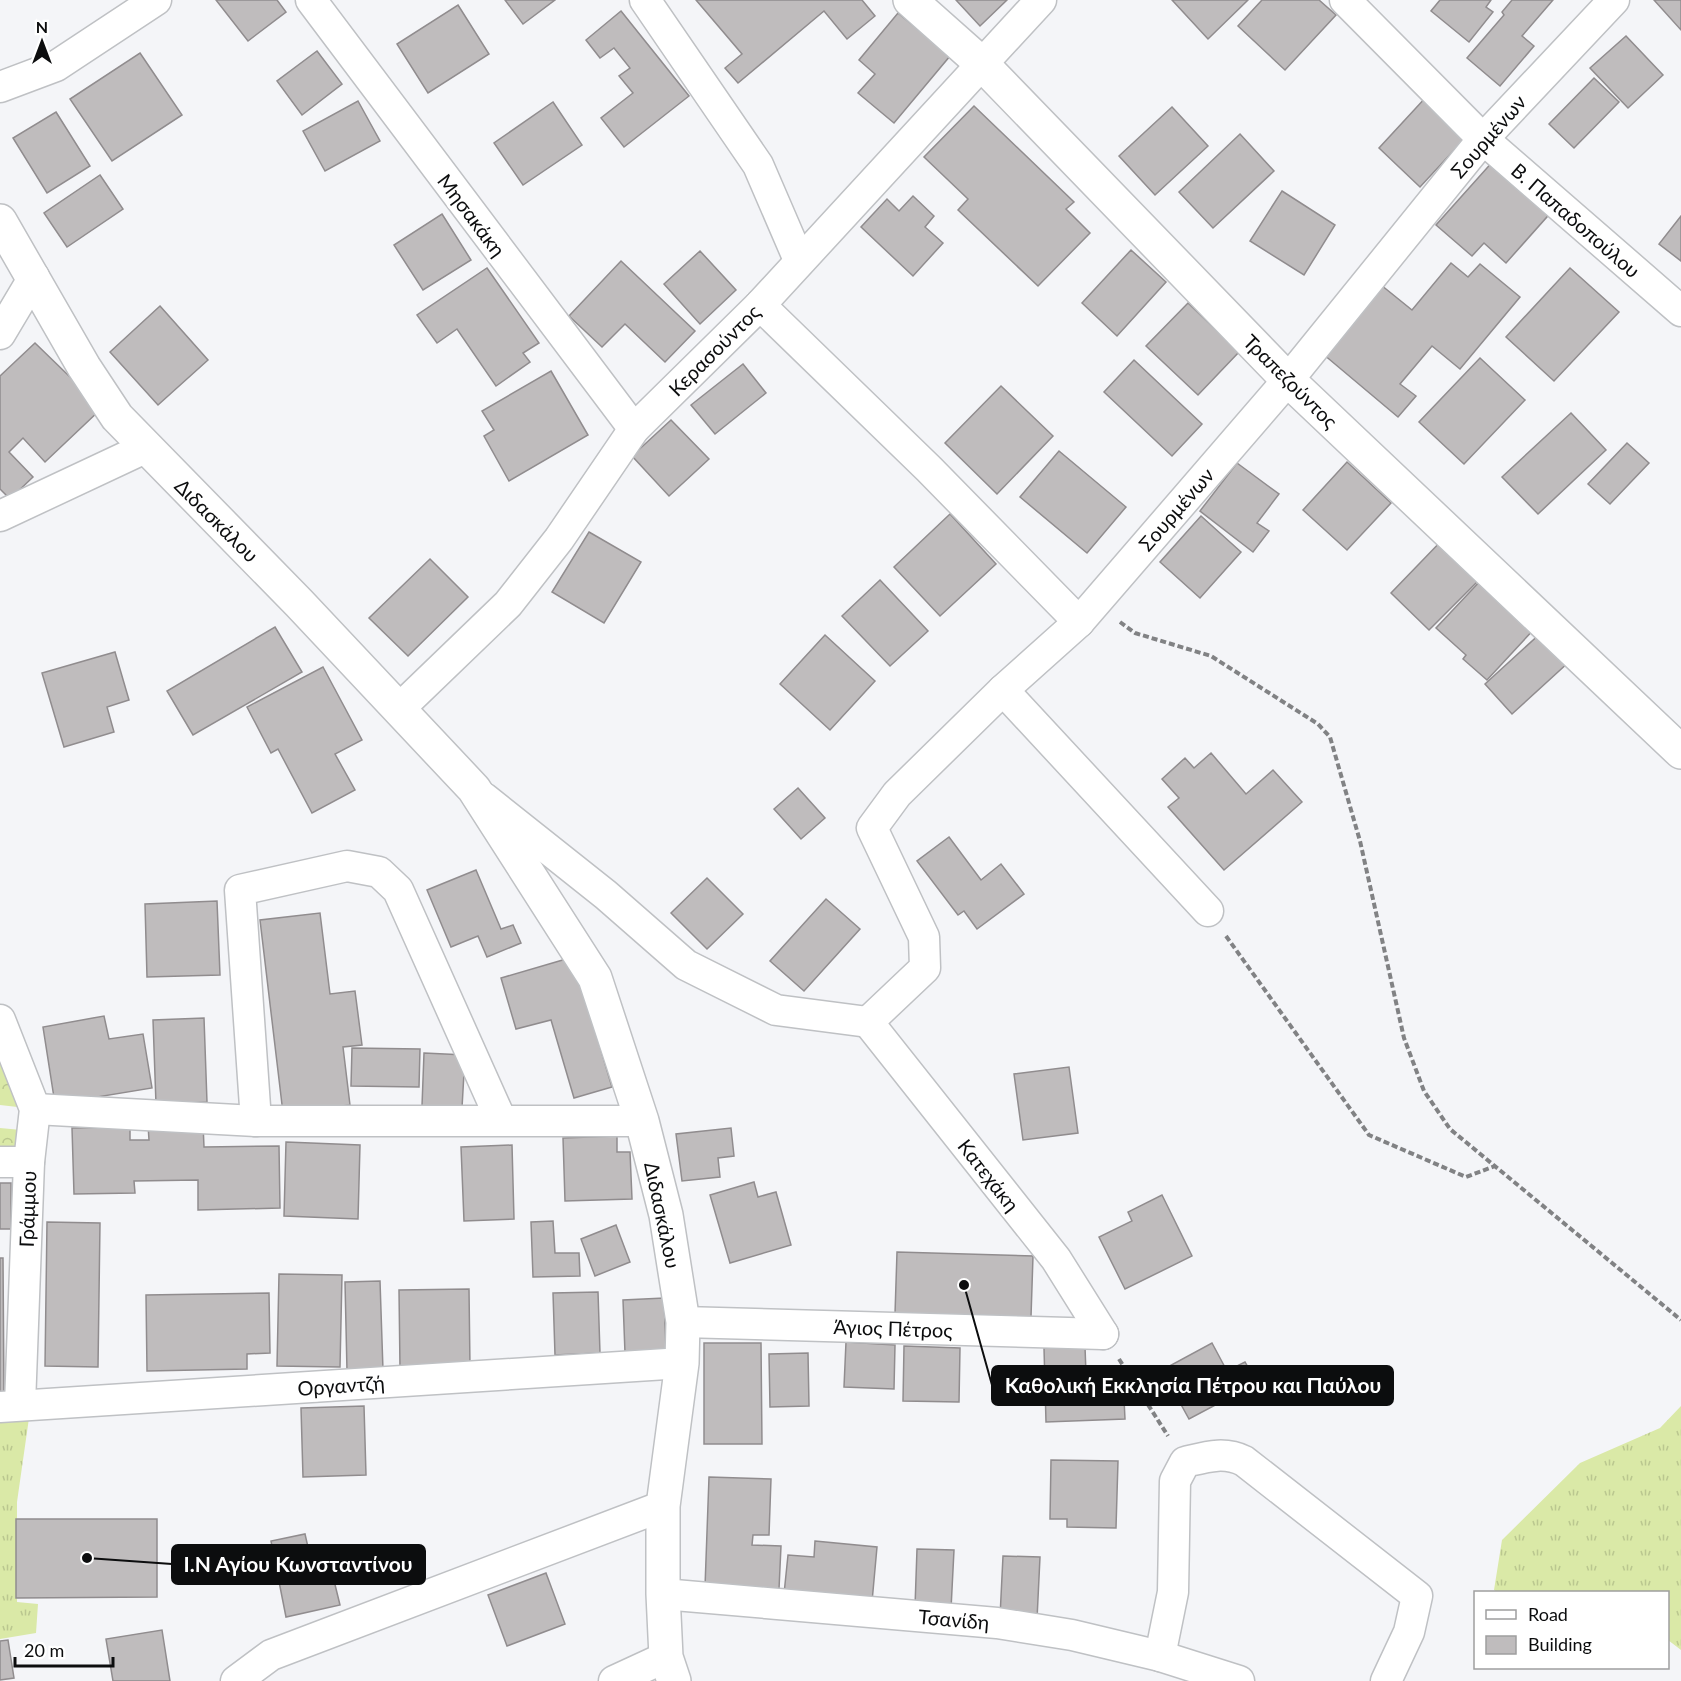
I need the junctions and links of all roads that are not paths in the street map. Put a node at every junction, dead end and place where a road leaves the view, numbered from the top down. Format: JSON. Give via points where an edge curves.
{"nodes":[{"id":1,"x":156,"y":0,"type":"edge"},
{"id":2,"x":311,"y":0,"type":"edge"},
{"id":3,"x":645,"y":0,"type":"edge"},
{"id":4,"x":910,"y":0,"type":"edge"},
{"id":5,"x":1041,"y":0,"type":"edge"},
{"id":6,"x":1346,"y":0,"type":"edge"},
{"id":7,"x":1614,"y":0,"type":"edge"},
{"id":8,"x":981,"y":63,"type":"junction"},
{"id":9,"x":0,"y":87,"type":"edge"},
{"id":10,"x":1483,"y":139,"type":"junction"},
{"id":11,"x":0,"y":221,"type":"edge"},
{"id":12,"x":799,"y":260,"type":"junction"},
{"id":13,"x":34,"y":277,"type":"junction"},
{"id":14,"x":760,"y":305,"type":"junction"},
{"id":15,"x":1681,"y":311,"type":"edge"},
{"id":16,"x":0,"y":334,"type":"edge"},
{"id":17,"x":1288,"y":380,"type":"junction"},
{"id":18,"x":634,"y":429,"type":"junction"},
{"id":19,"x":145,"y":448,"type":"junction"},
{"id":20,"x":0,"y":516,"type":"edge"},
{"id":21,"x":1087,"y":613,"type":"junction"},
{"id":22,"x":1003,"y":690,"type":"junction"},
{"id":23,"x":399,"y":709,"type":"junction"},
{"id":24,"x":1681,"y":752,"type":"edge"},
{"id":25,"x":474,"y":789,"type":"junction"},
{"id":26,"x":1208,"y":911,"type":"road end"},
{"id":27,"x":0,"y":1020,"type":"edge"},
{"id":28,"x":868,"y":1022,"type":"junction"},
{"id":29,"x":35,"y":1109,"type":"junction"},
{"id":30,"x":501,"y":1120,"type":"junction"},
{"id":31,"x":256,"y":1121,"type":"junction"},
{"id":32,"x":642,"y":1121,"type":"junction"},
{"id":33,"x":14,"y":1162,"type":"edge"},
{"id":34,"x":683,"y":1322,"type":"junction"},
{"id":35,"x":1103,"y":1334,"type":"joint"},
{"id":36,"x":682,"y":1363,"type":"junction"},
{"id":37,"x":10,"y":1406,"type":"edge"},
{"id":38,"x":663,"y":1506,"type":"junction"},
{"id":39,"x":663,"y":1594,"type":"junction"},
{"id":40,"x":1160,"y":1656,"type":"junction"},
{"id":41,"x":670,"y":1669,"type":"edge"},
{"id":42,"x":236,"y":1681,"type":"edge"},
{"id":43,"x":614,"y":1681,"type":"edge"},
{"id":44,"x":1239,"y":1681,"type":"edge"},
{"id":45,"x":1386,"y":1681,"type":"edge"}],
"edges":[{"from":1,"to":9,"type":"street","via":[[56,66]]},
{"from":2,"to":18,"type":"street","name":"Μησακάκη"},
{"from":3,"to":12,"type":"street","via":[[758,165]]},
{"from":4,"to":8,"type":"street","name":"Τραπεζούντος"},
{"from":5,"to":8,"type":"street","name":"Κερασούντος"},
{"from":6,"to":10,"type":"street","name":"B. Παπαδοπούλου"},
{"from":7,"to":10,"type":"street","name":"Σουρμένων"},
{"from":8,"to":12,"type":"street","name":"Κερασούντος"},
{"from":8,"to":17,"type":"street","name":"Τραπεζούντος"},
{"from":10,"to":15,"type":"street","name":"B. Παπαδοπούλου"},
{"from":10,"to":17,"type":"street","name":"Σουρμένων"},
{"from":11,"to":13,"type":"street","name":"Διδασκάλου"},
{"from":12,"to":14,"type":"street","name":"Κερασούντος"},
{"from":13,"to":16,"type":"street"},
{"from":13,"to":19,"type":"street","name":"Διδασκάλου","via":[[84,367],[117,417]]},
{"from":14,"to":18,"type":"street","name":"Κερασούντος"},
{"from":14,"to":21,"type":"street","via":[[929,469]]},
{"from":17,"to":21,"type":"street","name":"Σουρμένων"},
{"from":17,"to":24,"type":"street","name":"Τραπεζούντος"},
{"from":18,"to":23,"type":"street","name":"Κερασούντος","via":[[559,539],[508,604]]},
{"from":19,"to":20,"type":"street"},
{"from":19,"to":23,"type":"street","name":"Διδασκάλου"},
{"from":21,"to":22,"type":"street","name":"Σουρμένων"},
{"from":22,"to":26,"type":"street"},
{"from":22,"to":28,"type":"street","name":"Σουρμένων","via":[[897,794],[872,828],[924,937],[925,968]]},
{"from":23,"to":25,"type":"street","name":"Διδασκάλου"},
{"from":25,"to":28,"type":"street","name":"Διδασκάλου","via":[[686,964],[776,1010]]},
{"from":25,"to":32,"type":"street","name":"Διδασκάλου","via":[[595,978]]},
{"from":27,"to":29,"type":"street","name":"Γράμμου"},
{"from":28,"to":35,"type":"street","name":"Κατεχάκη","via":[[1056,1259]]},
{"from":29,"to":31,"type":"street"},
{"from":29,"to":33,"type":"street","name":"Γράμμου"},
{"from":30,"to":31,"type":"street"},
{"from":30,"to":31,"type":"street","via":[[398,890],[379,872],[347,866],[240,890]]},
{"from":30,"to":32,"type":"street"},
{"from":32,"to":34,"type":"street","name":"Διδασκάλου","via":[[666,1215]]},
{"from":33,"to":37,"type":"street","name":"Γράμμου"},
{"from":34,"to":35,"type":"street","name":"Άγιος Πέτρος"},
{"from":34,"to":36,"type":"street","name":"Διδασκάλου"},
{"from":36,"to":37,"type":"street","name":"Οργαντζή"},
{"from":36,"to":38,"type":"street","name":"Διδασκάλου"},
{"from":38,"to":39,"type":"street","name":"Διδασκάλου"},
{"from":38,"to":42,"type":"street","via":[[271,1655]]},
{"from":39,"to":40,"type":"street","name":"Τσανίδη","via":[[997,1623],[1072,1635]]},
{"from":39,"to":41,"type":"street","name":"Διδασκάλου"},
{"from":40,"to":44,"type":"street","name":"Τσανίδη"},
{"from":40,"to":45,"type":"street","via":[[1173,1592],[1175,1481],[1185,1462],[1232,1455],[1417,1596],[1409,1632]]},
{"from":41,"to":43,"type":"street"}]}
